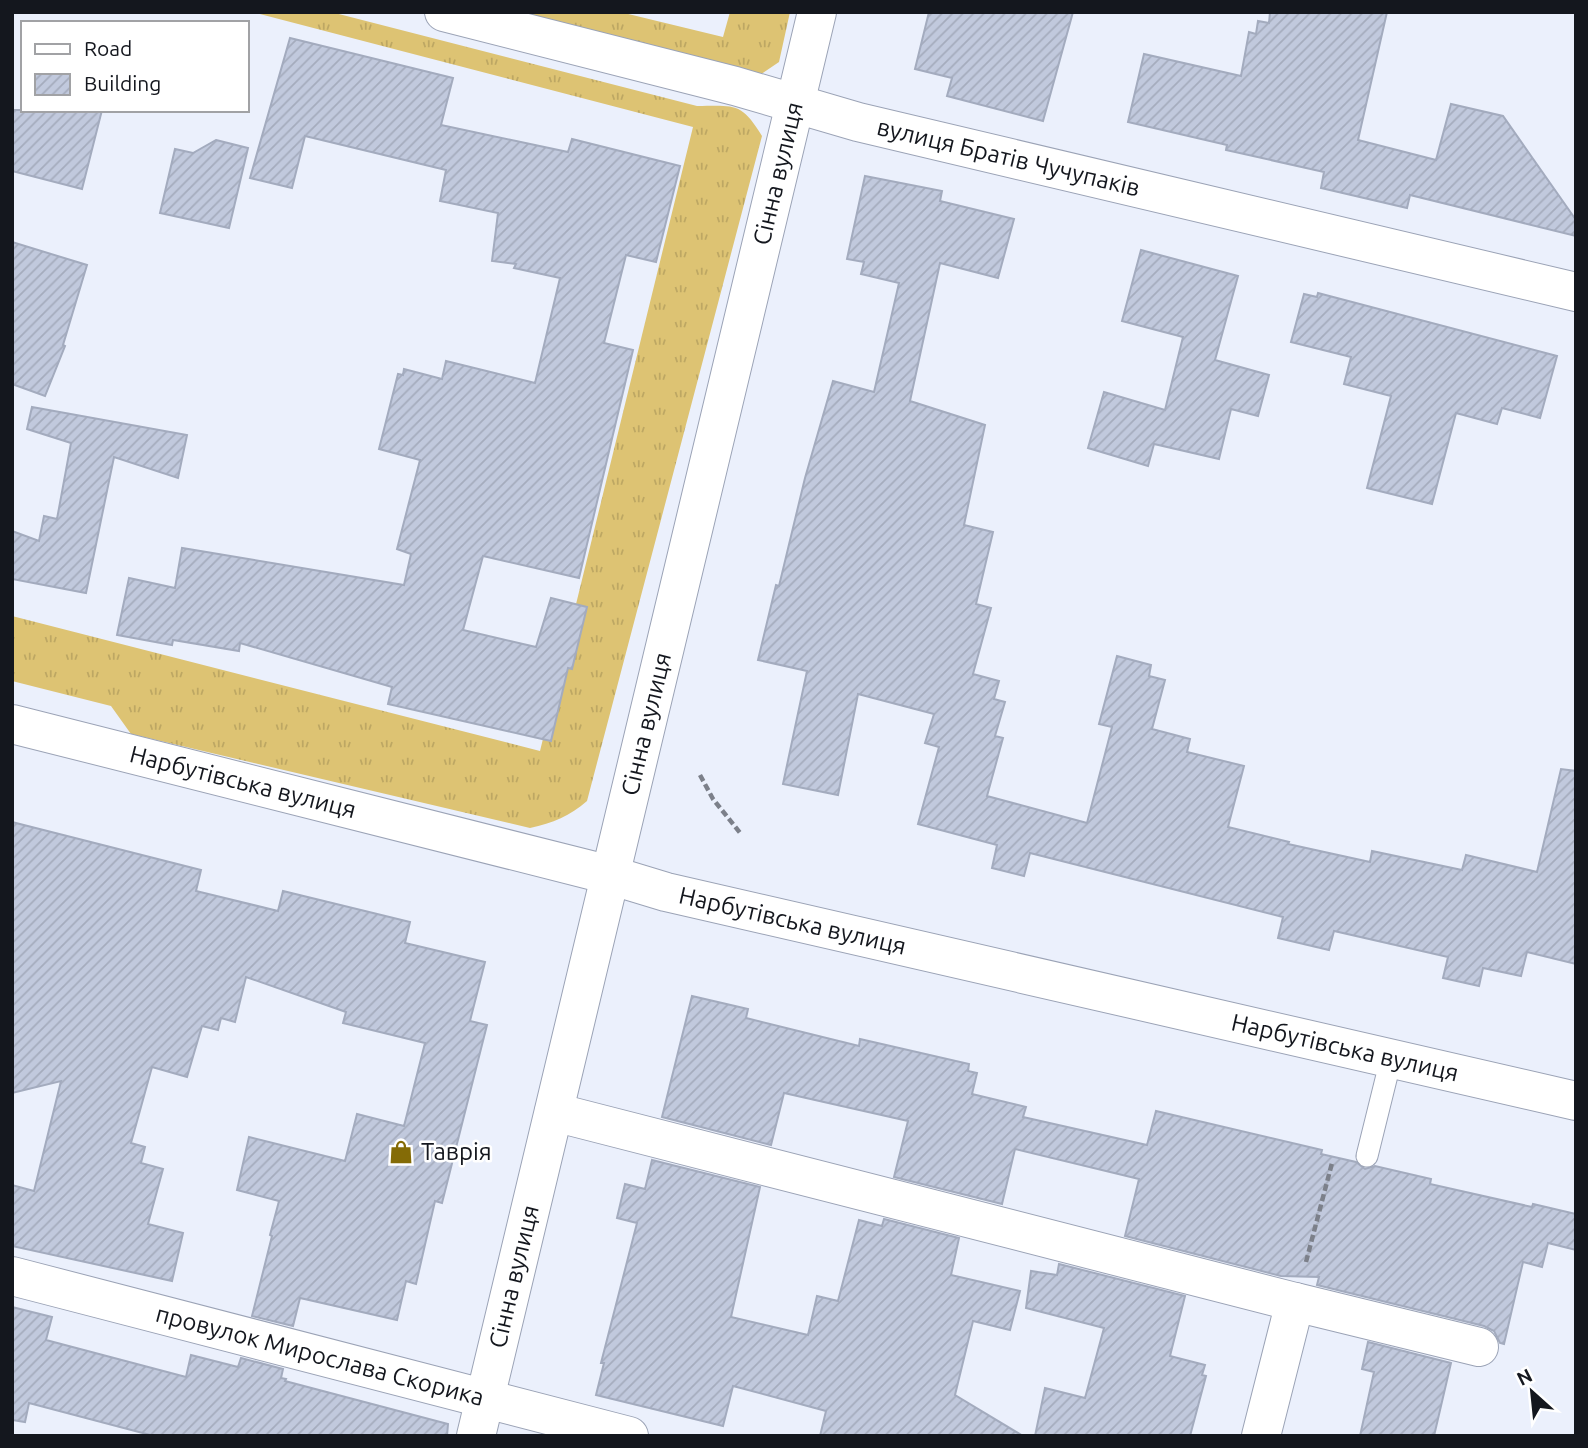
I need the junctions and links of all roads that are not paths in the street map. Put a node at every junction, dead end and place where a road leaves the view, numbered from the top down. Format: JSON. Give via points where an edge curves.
{"nodes":[{"id":1,"x":444,"y":12,"type":"edge"},
{"id":2,"x":817,"y":12,"type":"edge"},
{"id":3,"x":795,"y":103,"type":"junction"},
{"id":4,"x":1576,"y":292,"type":"edge"},
{"id":5,"x":12,"y":724,"type":"edge"},
{"id":6,"x":610,"y":875,"type":"junction"},
{"id":7,"x":1391,"y":1059,"type":"junction"},
{"id":8,"x":1576,"y":1101,"type":"edge"},
{"id":9,"x":554,"y":1112,"type":"junction"},
{"id":10,"x":1367,"y":1156,"type":"dead end"},
{"id":11,"x":12,"y":1276,"type":"edge"},
{"id":12,"x":1295,"y":1302,"type":"junction"},
{"id":13,"x":1479,"y":1347,"type":"dead end"},
{"id":14,"x":485,"y":1398,"type":"junction"},
{"id":15,"x":476,"y":1436,"type":"edge"},
{"id":16,"x":629,"y":1436,"type":"edge"},
{"id":17,"x":1261,"y":1436,"type":"edge"}],
"edges":[{"from":1,"to":3,"type":"street","name":"вулиця Братів Чучупаків"},
{"from":2,"to":3,"type":"street","name":"Сінна вулиця"},
{"from":3,"to":4,"type":"street","name":"вулиця Братів Чучупаків"},
{"from":3,"to":6,"type":"street","name":"Сінна вулиця"},
{"from":5,"to":6,"type":"street","name":"Нарбутівська вулиця"},
{"from":6,"to":7,"type":"street","name":"Нарбутівська вулиця","via":[[666,892]]},
{"from":6,"to":9,"type":"street","name":"Сінна вулиця"},
{"from":7,"to":8,"type":"street","name":"Нарбутівська вулиця"},
{"from":7,"to":10,"type":"lane"},
{"from":9,"to":12,"type":"street"},
{"from":9,"to":14,"type":"street","name":"Сінна вулиця"},
{"from":11,"to":14,"type":"street","name":"провулок Мирослава Скорика"},
{"from":12,"to":13,"type":"street"},
{"from":12,"to":17,"type":"street"},
{"from":14,"to":15,"type":"street","name":"Сінна вулиця"},
{"from":14,"to":16,"type":"street","name":"провулок Мирослава Скорика"}]}
